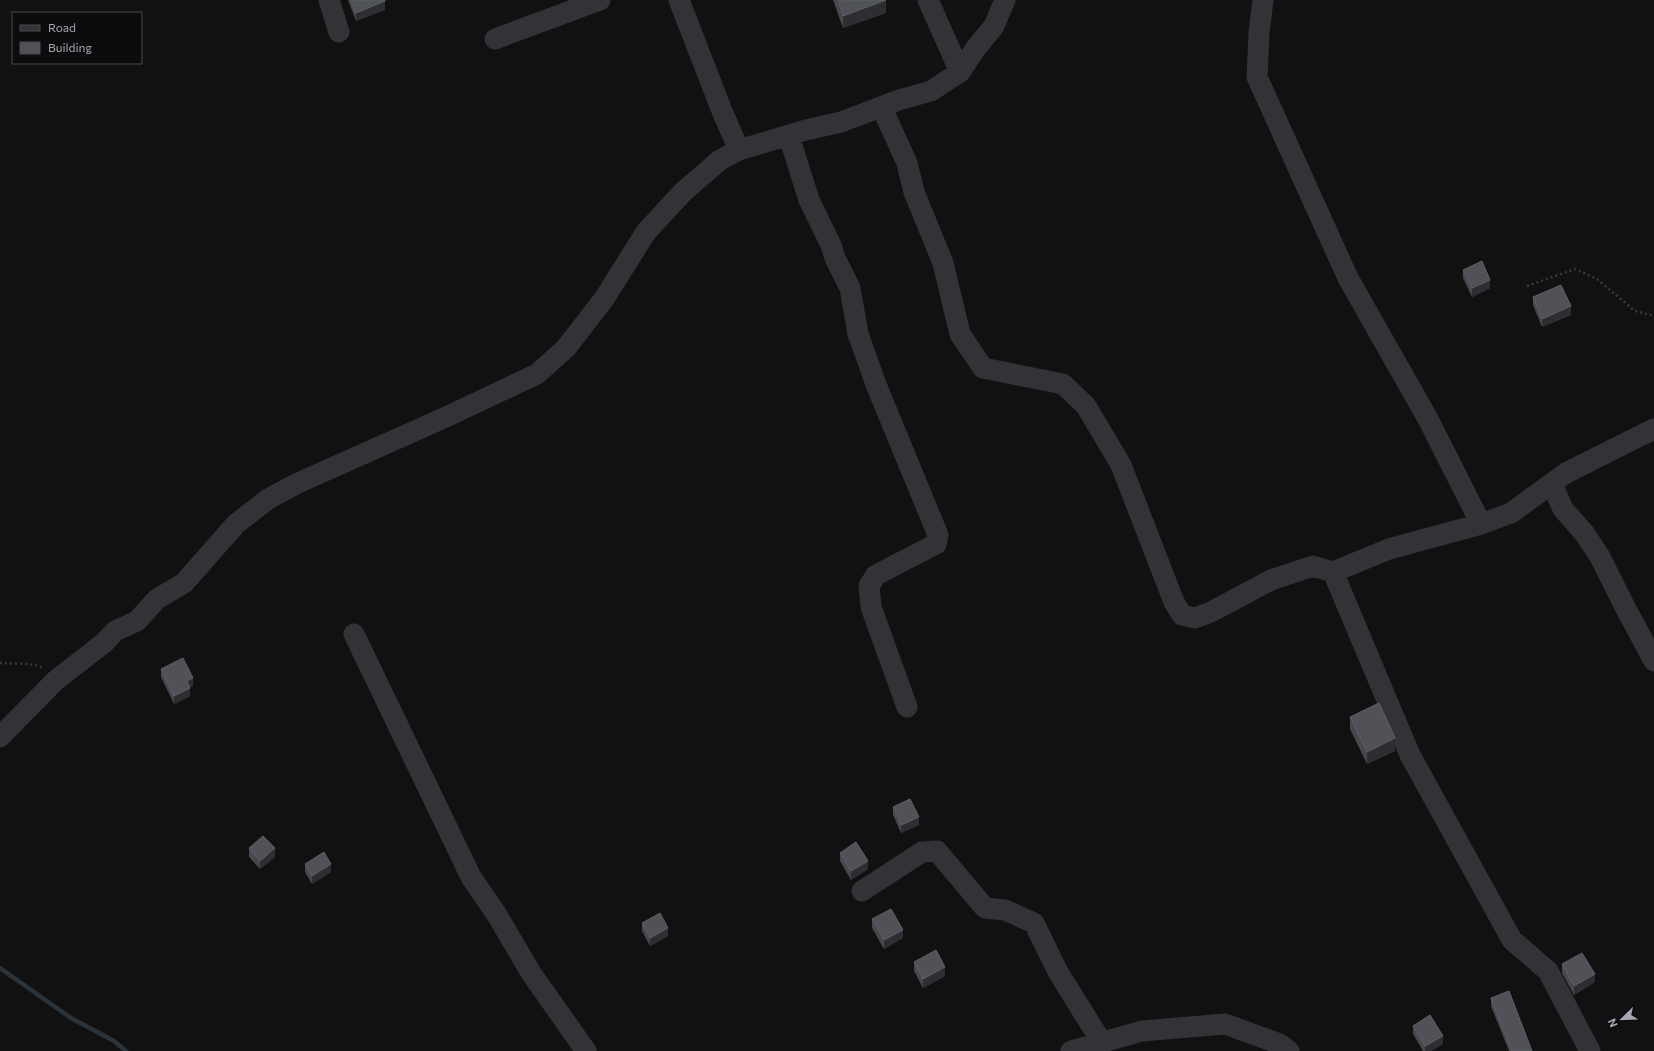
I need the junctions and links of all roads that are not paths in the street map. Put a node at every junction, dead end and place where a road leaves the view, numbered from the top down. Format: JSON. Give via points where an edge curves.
{"nodes":[{"id":1,"x":329,"y":0,"type":"edge"},
{"id":2,"x":600,"y":0,"type":"edge"},
{"id":3,"x":679,"y":0,"type":"edge"},
{"id":4,"x":928,"y":0,"type":"edge"},
{"id":5,"x":1005,"y":0,"type":"edge"},
{"id":6,"x":1263,"y":0,"type":"edge"},
{"id":7,"x":339,"y":32,"type":"dead end"},
{"id":8,"x":495,"y":39,"type":"dead end"},
{"id":9,"x":960,"y":72,"type":"junction"},
{"id":10,"x":882,"y":108,"type":"junction"},
{"id":11,"x":789,"y":136,"type":"junction"},
{"id":12,"x":739,"y":150,"type":"junction"},
{"id":13,"x":1654,"y":429,"type":"edge"},
{"id":14,"x":1552,"y":484,"type":"junction"},
{"id":15,"x":1481,"y":524,"type":"junction"},
{"id":16,"x":1333,"y":572,"type":"junction"},
{"id":17,"x":354,"y":634,"type":"dead end"},
{"id":18,"x":1654,"y":660,"type":"edge"},
{"id":19,"x":907,"y":707,"type":"dead end"},
{"id":20,"x":0,"y":737,"type":"edge"},
{"id":21,"x":862,"y":891,"type":"dead end"},
{"id":22,"x":1102,"y":1041,"type":"junction"},
{"id":23,"x":586,"y":1051,"type":"edge"},
{"id":24,"x":1071,"y":1051,"type":"edge"},
{"id":25,"x":1289,"y":1051,"type":"edge"},
{"id":26,"x":1590,"y":1051,"type":"edge"}],
"edges":[{"from":1,"to":7,"type":"street"},
{"from":2,"to":8,"type":"street"},
{"from":3,"to":12,"type":"street"},
{"from":4,"to":9,"type":"street"},
{"from":5,"to":9,"type":"street","via":[[994,26]]},
{"from":6,"to":15,"type":"street","via":[[1257,77],[1348,278],[1428,419]]},
{"from":9,"to":10,"type":"street","via":[[931,91]]},
{"from":10,"to":11,"type":"street"},
{"from":10,"to":16,"type":"street","via":[[906,163],[914,192],[943,263],[960,334],[983,368],[1064,384],[1086,406],[1121,465],[1174,602],[1182,616],[1195,618],[1211,612],[1271,580],[1313,566]]},
{"from":11,"to":12,"type":"street"},
{"from":11,"to":19,"type":"street","via":[[809,200],[850,288],[858,334],[877,387],[938,535],[936,544],[876,575],[869,586],[871,607]]},
{"from":12,"to":20,"type":"street","via":[[720,160],[683,192],[646,232],[604,299],[566,348],[537,374],[268,499],[236,524],[184,583],[157,599],[137,621],[115,631],[56,681]]},
{"from":13,"to":14,"type":"street","via":[[1566,473]]},
{"from":14,"to":15,"type":"street","via":[[1511,513]]},
{"from":14,"to":18,"type":"street","via":[[1563,509],[1600,556]]},
{"from":15,"to":16,"type":"street","via":[[1389,549]]},
{"from":16,"to":26,"type":"street","via":[[1414,762],[1512,940],[1548,971]]},
{"from":17,"to":23,"type":"street","via":[[471,877],[531,973]]},
{"from":21,"to":22,"type":"street","via":[[922,852],[937,851],[986,908],[1005,910],[1034,923],[1058,972]]},
{"from":22,"to":24,"type":"street"},
{"from":22,"to":25,"type":"street","via":[[1142,1031],[1225,1024],[1280,1044]]}]}
